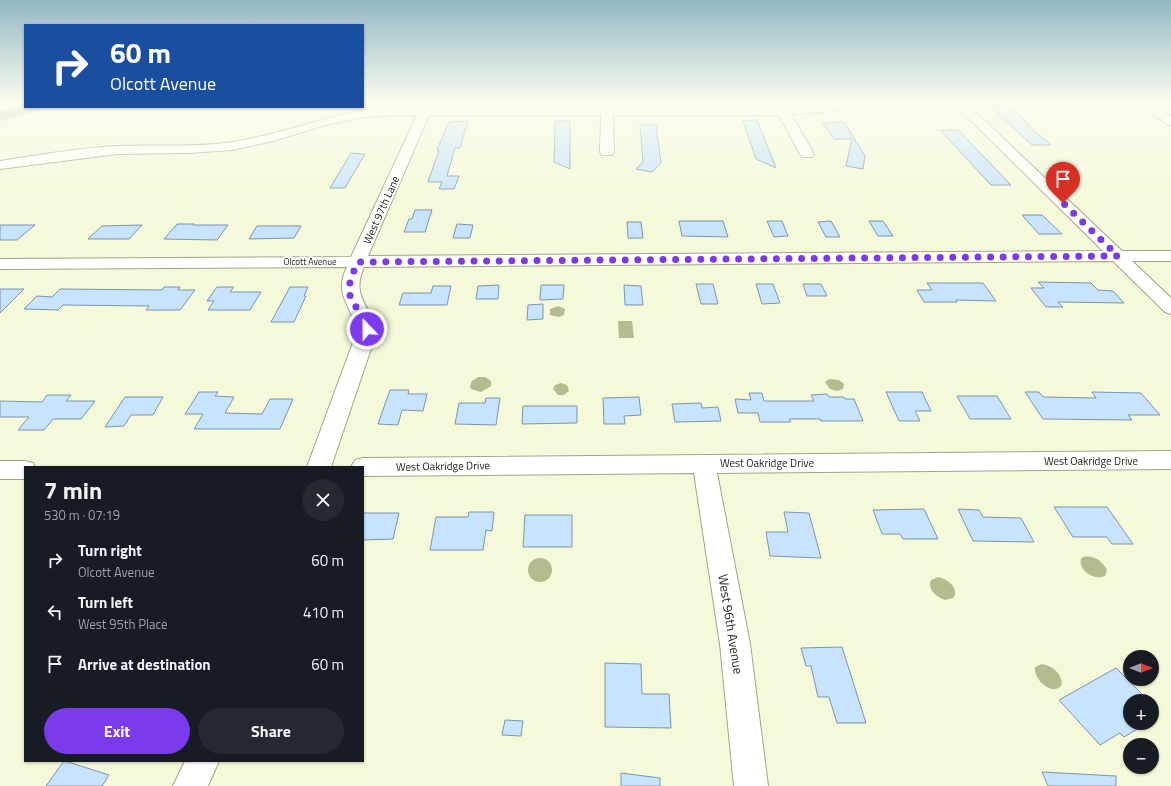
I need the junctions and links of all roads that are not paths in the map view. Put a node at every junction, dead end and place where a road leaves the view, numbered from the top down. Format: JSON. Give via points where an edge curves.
{"nodes":[{"id":1,"x":266,"y":139,"type":"edge"},
{"id":2,"x":413,"y":139,"type":"edge"},
{"id":3,"x":607,"y":139,"type":"edge"},
{"id":4,"x":798,"y":139,"type":"edge"},
{"id":5,"x":996,"y":139,"type":"edge"},
{"id":6,"x":607,"y":152,"type":"dead end"},
{"id":7,"x":807,"y":154,"type":"dead end"},
{"id":8,"x":0,"y":164,"type":"edge"},
{"id":9,"x":1118,"y":256,"type":"junction"},
{"id":10,"x":1171,"y":256,"type":"edge"},
{"id":11,"x":358,"y":262,"type":"junction"},
{"id":12,"x":0,"y":264,"type":"edge"},
{"id":13,"x":1171,"y":308,"type":"edge"},
{"id":14,"x":1171,"y":460,"type":"edge"},
{"id":15,"x":704,"y":464,"type":"junction"},
{"id":16,"x":319,"y":466,"type":"edge"},
{"id":17,"x":364,"y":467,"type":"edge"},
{"id":18,"x":0,"y":470,"type":"edge"},
{"id":19,"x":24,"y":470,"type":"edge"},
{"id":20,"x":202,"y":762,"type":"edge"},
{"id":21,"x":190,"y":786,"type":"edge"},
{"id":22,"x":751,"y":786,"type":"edge"}],
"edges":[{"from":1,"to":8,"type":"street","via":[[221,148],[107,151]]},
{"from":2,"to":11,"type":"street","name":"West 97th Lane"},
{"from":3,"to":6,"type":"street"},
{"from":4,"to":7,"type":"street"},
{"from":5,"to":9,"type":"street"},
{"from":9,"to":10,"type":"street","name":"Olcott Avenue"},
{"from":9,"to":11,"type":"street","name":"Olcott Avenue"},
{"from":9,"to":13,"type":"street"},
{"from":11,"to":12,"type":"street","name":"Olcott Avenue"},
{"from":11,"to":16,"type":"street","name":"West 97th Lane","via":[[351,276],[349,290],[352,302],[367,329]]},
{"from":14,"to":15,"type":"street","name":"West Oakridge Drive"},
{"from":15,"to":17,"type":"street","name":"West Oakridge Drive"},
{"from":15,"to":22,"type":"street","name":"West 96th Avenue","via":[[735,644]]},
{"from":18,"to":19,"type":"street"},
{"from":20,"to":21,"type":"street"}]}
